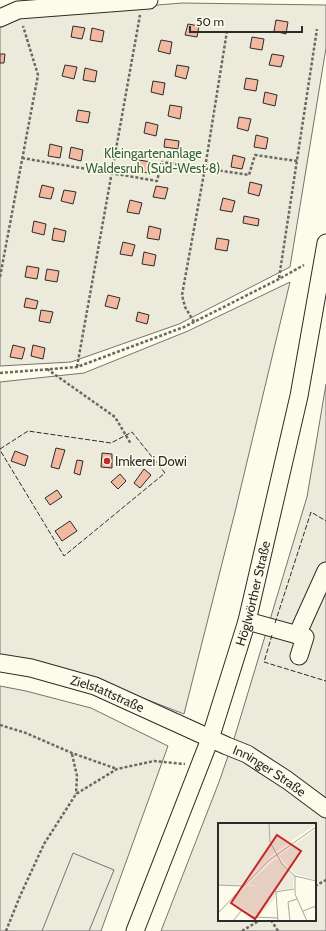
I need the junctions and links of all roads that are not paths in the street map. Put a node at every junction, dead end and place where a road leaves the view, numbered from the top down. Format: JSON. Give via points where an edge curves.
{"nodes":[{"id":1,"x":146,"y":0,"type":"edge"},
{"id":2,"x":0,"y":18,"type":"edge"},
{"id":3,"x":326,"y":243,"type":"edge"},
{"id":4,"x":326,"y":571,"type":"edge"},
{"id":5,"x":247,"y":621,"type":"junction"},
{"id":6,"x":297,"y":635,"type":"junction"},
{"id":7,"x":299,"y":656,"type":"dead end"},
{"id":8,"x":0,"y":663,"type":"edge"},
{"id":9,"x":210,"y":739,"type":"junction"},
{"id":10,"x":326,"y":809,"type":"edge"},
{"id":11,"x":135,"y":931,"type":"edge"}],
"edges":[{"from":1,"to":2,"type":"street","via":[[18,10]]},
{"from":3,"to":5,"type":"street","name":"Höglwörther Straße","via":[[300,396]]},
{"from":4,"to":6,"type":"street"},
{"from":5,"to":6,"type":"street"},
{"from":5,"to":9,"type":"street","name":"Höglwörther Straße"},
{"from":6,"to":7,"type":"street","via":[[305,637]]},
{"from":8,"to":9,"type":"street","name":"Zielstattstraße","via":[[31,668],[95,686]]},
{"from":9,"to":10,"type":"street","name":"Inninger Straße","via":[[247,754]]},
{"from":9,"to":11,"type":"street","name":"Höglwörther Straße"}]}
